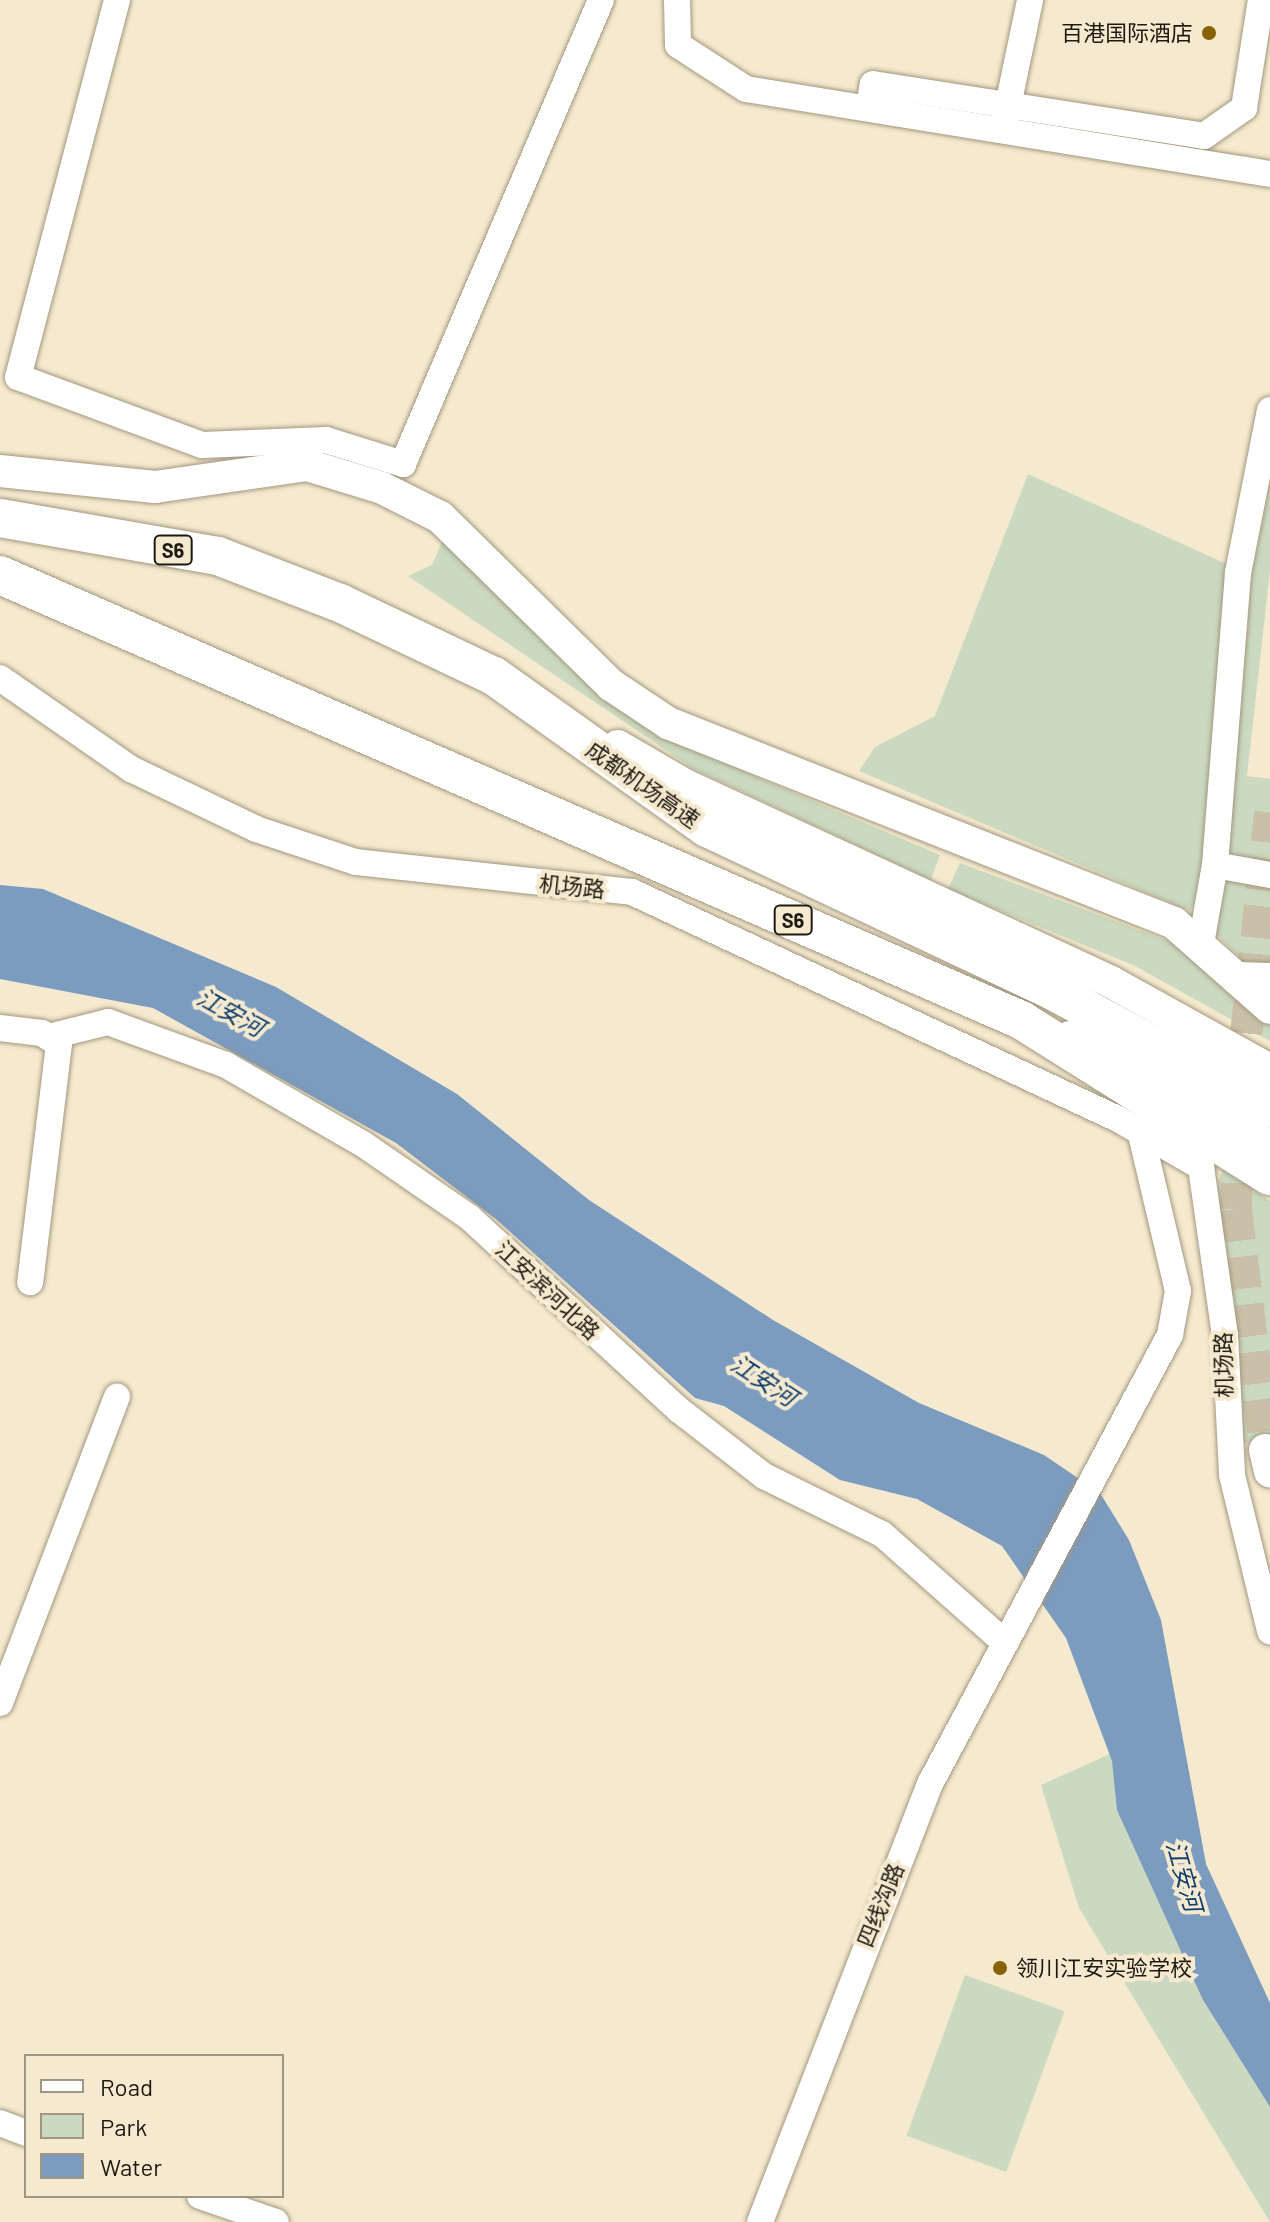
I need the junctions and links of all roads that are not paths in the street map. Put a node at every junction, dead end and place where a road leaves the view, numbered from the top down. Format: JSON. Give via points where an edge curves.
{"nodes":[{"id":1,"x":117,"y":0,"type":"edge"},
{"id":2,"x":601,"y":0,"type":"edge"},
{"id":3,"x":677,"y":0,"type":"edge"},
{"id":4,"x":1261,"y":0,"type":"edge"},
{"id":5,"x":1020,"y":1,"type":"edge"},
{"id":6,"x":1007,"y":105,"type":"junction"},
{"id":7,"x":869,"y":108,"type":"junction"},
{"id":8,"x":1003,"y":132,"type":"junction"},
{"id":9,"x":1270,"y":174,"type":"edge"},
{"id":10,"x":1270,"y":410,"type":"edge"},
{"id":11,"x":0,"y":471,"type":"edge"},
{"id":12,"x":0,"y":518,"type":"edge"},
{"id":13,"x":0,"y":575,"type":"edge"},
{"id":14,"x":494,"y":676,"type":"junction"},
{"id":15,"x":0,"y":678,"type":"edge"},
{"id":16,"x":1215,"y":865,"type":"junction"},
{"id":17,"x":1270,"y":875,"type":"edge"},
{"id":18,"x":1201,"y":944,"type":"junction"},
{"id":19,"x":1238,"y":975,"type":"junction"},
{"id":20,"x":1270,"y":976,"type":"edge"},
{"id":21,"x":1270,"y":1008,"type":"edge"},
{"id":22,"x":1021,"y":1020,"type":"junction"},
{"id":23,"x":0,"y":1028,"type":"edge"},
{"id":24,"x":48,"y":1037,"type":"junction"},
{"id":25,"x":1227,"y":1043,"type":"junction"},
{"id":26,"x":1270,"y":1063,"type":"edge"},
{"id":27,"x":1270,"y":1070,"type":"edge"},
{"id":28,"x":1270,"y":1108,"type":"edge"},
{"id":29,"x":1140,"y":1130,"type":"junction"},
{"id":30,"x":1270,"y":1146,"type":"edge"},
{"id":31,"x":1270,"y":1176,"type":"edge"},
{"id":32,"x":30,"y":1282,"type":"dead end"},
{"id":33,"x":117,"y":1397,"type":"dead end"},
{"id":34,"x":1270,"y":1631,"type":"edge"},
{"id":35,"x":1005,"y":1643,"type":"junction"},
{"id":36,"x":0,"y":1703,"type":"edge"},
{"id":37,"x":0,"y":2123,"type":"edge"},
{"id":38,"x":24,"y":2132,"type":"edge"},
{"id":39,"x":206,"y":2198,"type":"edge"},
{"id":40,"x":276,"y":2222,"type":"edge"},
{"id":41,"x":760,"y":2222,"type":"edge"}],
"edges":[{"from":1,"to":2,"type":"street","via":[[18,377],[202,445],[326,440],[403,464]]},
{"from":3,"to":7,"type":"street","via":[[678,45],[746,89]]},
{"from":4,"to":6,"type":"street","via":[[1244,108],[1204,136]]},
{"from":5,"to":6,"type":"street"},
{"from":6,"to":7,"type":"street","via":[[873,84]]},
{"from":6,"to":8,"type":"street"},
{"from":7,"to":8,"type":"street"},
{"from":8,"to":9,"type":"street"},
{"from":10,"to":16,"type":"street","via":[[1238,573]]},
{"from":11,"to":18,"type":"main road","via":[[26,479],[155,487],[307,465],[382,488],[440,517],[611,685],[668,723],[1174,923]]},
{"from":12,"to":14,"type":"highway","name":"成都机场高速","number":"S6","via":[[95,540],[218,556],[273,574]]},
{"from":13,"to":22,"type":"highway","number":"S6"},
{"from":14,"to":25,"type":"main road","via":[[685,785]]},
{"from":14,"to":28,"type":"highway","name":"成都机场高速","number":"S6","via":[[707,828],[1053,991]]},
{"from":15,"to":29,"type":"street","name":"机场路","via":[[131,769],[256,829],[356,862],[632,892]]},
{"from":16,"to":17,"type":"street"},
{"from":16,"to":18,"type":"street"},
{"from":18,"to":19,"type":"main road"},
{"from":19,"to":20,"type":"street"},
{"from":19,"to":21,"type":"main road"},
{"from":22,"to":30,"type":"main road","via":[[1150,1072]]},
{"from":22,"to":31,"type":"highway","number":"S6"},
{"from":23,"to":24,"type":"street"},
{"from":24,"to":32,"type":"street","via":[[59,1044]]},
{"from":24,"to":35,"type":"street","name":"江安滨河北路","via":[[108,1022],[226,1065],[363,1144],[469,1217],[703,1429],[764,1476],[882,1534]]},
{"from":25,"to":26,"type":"main road"},
{"from":25,"to":27,"type":"main road"},
{"from":29,"to":34,"type":"street","name":"机场路","via":[[1201,1167],[1204,1176],[1225,1335],[1232,1475]]},
{"from":29,"to":35,"type":"street","name":"四线沟路","via":[[1178,1291],[1170,1335]]},
{"from":33,"to":36,"type":"street"},
{"from":35,"to":41,"type":"street","name":"四线沟路","via":[[886,1889]]},
{"from":37,"to":38,"type":"street"},
{"from":39,"to":40,"type":"street"}]}
